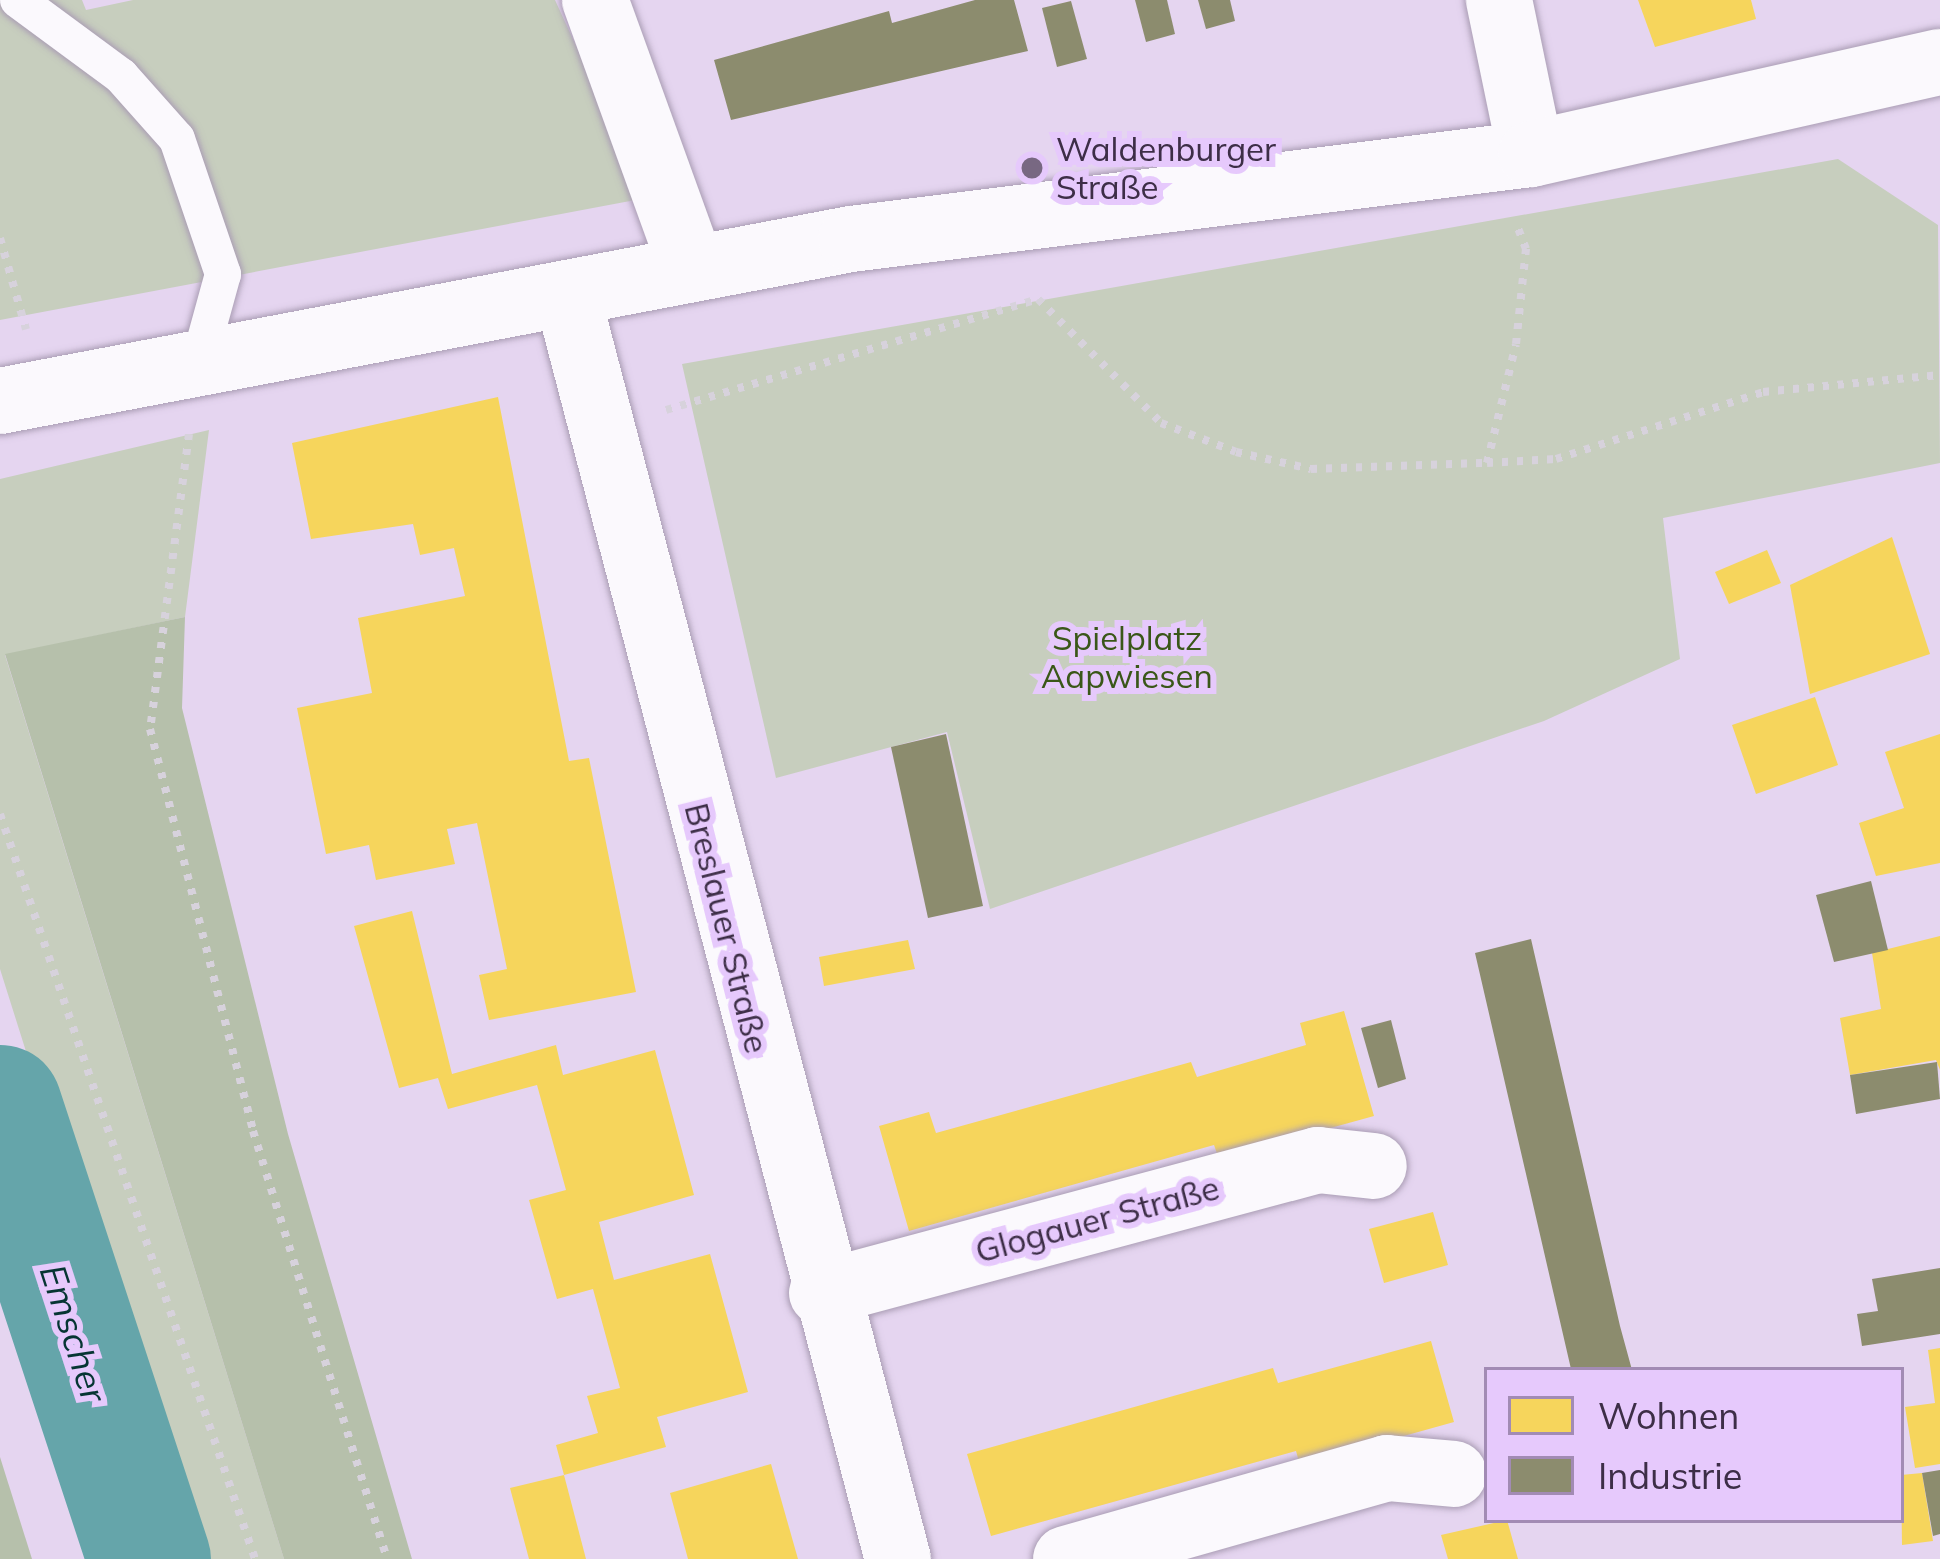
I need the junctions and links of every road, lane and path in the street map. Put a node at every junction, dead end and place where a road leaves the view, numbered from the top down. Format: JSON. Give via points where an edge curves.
{"nodes":[{"id":1,"x":18,"y":0,"type":"edge"},
{"id":2,"x":595,"y":0,"type":"edge"},
{"id":3,"x":1499,"y":0,"type":"edge"},
{"id":4,"x":1940,"y":62,"type":"edge"},
{"id":5,"x":1511,"y":155,"type":"junction"},
{"id":6,"x":0,"y":238,"type":"edge"},
{"id":7,"x":691,"y":265,"type":"junction"},
{"id":8,"x":574,"y":316,"type":"junction"},
{"id":9,"x":199,"y":361,"type":"junction"},
{"id":10,"x":1940,"y":375,"type":"edge"},
{"id":11,"x":20,"y":397,"type":"edge"},
{"id":12,"x":1487,"y":463,"type":"junction"},
{"id":13,"x":0,"y":814,"type":"edge"},
{"id":14,"x":1374,"y":1166,"type":"dead end"},
{"id":15,"x":822,"y":1293,"type":"junction"},
{"id":16,"x":1454,"y":1474,"type":"dead end"},
{"id":17,"x":255,"y":1559,"type":"edge"},
{"id":18,"x":387,"y":1559,"type":"edge"},
{"id":19,"x":898,"y":1559,"type":"edge"},
{"id":20,"x":1066,"y":1559,"type":"edge"}],
"edges":[{"from":1,"to":9,"type":"lane","via":[[122,76],[177,139],[223,274]]},
{"from":2,"to":7,"type":"street"},
{"from":3,"to":5,"type":"street"},
{"from":4,"to":5,"type":"street"},
{"from":5,"to":7,"type":"street"},
{"from":5,"to":12,"type":"path","via":[[1526,249]]},
{"from":6,"to":11,"type":"path"},
{"from":7,"to":8,"type":"street"},
{"from":8,"to":9,"type":"street"},
{"from":8,"to":12,"type":"path","via":[[660,412],[1038,299],[1161,423],[1236,452],[1311,470]]},
{"from":8,"to":15,"type":"street","name":"Breslauer Straße"},
{"from":9,"to":11,"type":"street"},
{"from":9,"to":18,"type":"path","via":[[150,729],[253,1132]]},
{"from":10,"to":12,"type":"path","via":[[1763,392],[1556,458]]},
{"from":13,"to":17,"type":"path"},
{"from":14,"to":15,"type":"street","name":"Glogauer Straße","via":[[1318,1160]]},
{"from":15,"to":19,"type":"street","name":"Breslauer Straße"},
{"from":16,"to":20,"type":"street","via":[[1388,1468]]}]}
